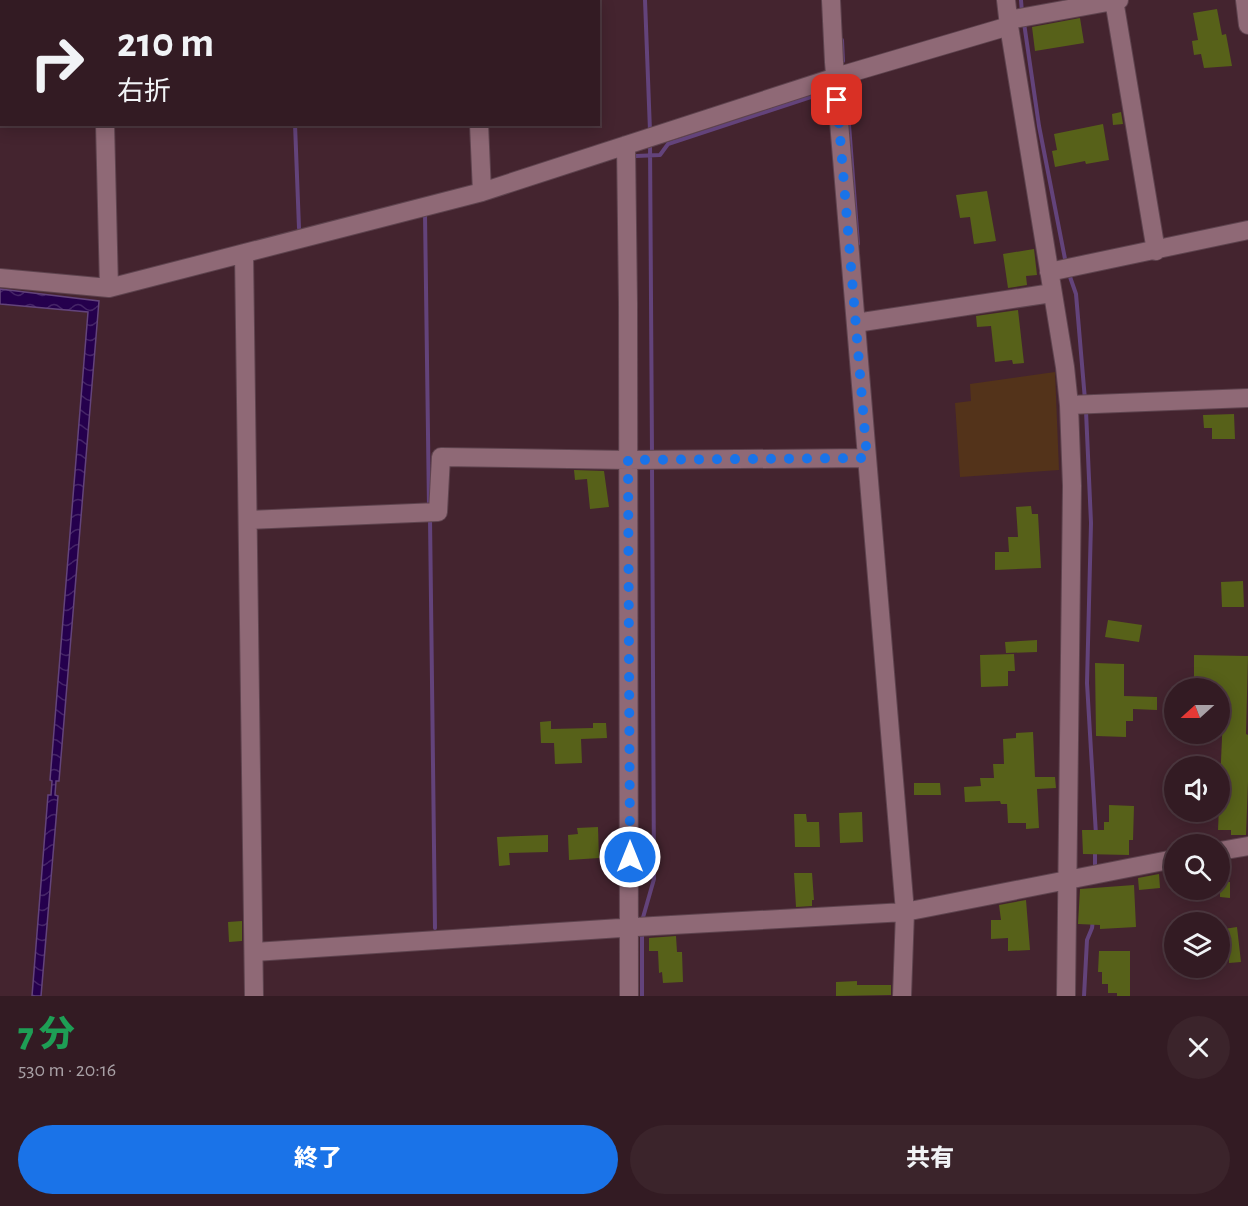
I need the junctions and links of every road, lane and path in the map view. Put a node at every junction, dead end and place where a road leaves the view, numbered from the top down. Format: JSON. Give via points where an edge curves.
{"nodes":[{"id":1,"x":831,"y":0,"type":"edge"},
{"id":2,"x":1006,"y":0,"type":"edge"},
{"id":3,"x":1116,"y":0,"type":"edge"},
{"id":4,"x":1245,"y":0,"type":"edge"},
{"id":5,"x":1017,"y":20,"type":"junction"},
{"id":6,"x":1248,"y":25,"type":"edge"},
{"id":7,"x":836,"y":77,"type":"junction"},
{"id":8,"x":105,"y":126,"type":"edge"},
{"id":9,"x":479,"y":126,"type":"edge"},
{"id":10,"x":633,"y":143,"type":"junction"},
{"id":11,"x":482,"y":192,"type":"junction"},
{"id":12,"x":1248,"y":230,"type":"edge"},
{"id":13,"x":1156,"y":251,"type":"junction"},
{"id":14,"x":244,"y":253,"type":"junction"},
{"id":15,"x":1061,"y":269,"type":"junction"},
{"id":16,"x":0,"y":278,"type":"edge"},
{"id":17,"x":103,"y":288,"type":"junction"},
{"id":18,"x":1052,"y":293,"type":"junction"},
{"id":19,"x":856,"y":322,"type":"junction"},
{"id":20,"x":1248,"y":398,"type":"edge"},
{"id":21,"x":1079,"y":405,"type":"junction"},
{"id":22,"x":867,"y":458,"type":"junction"},
{"id":23,"x":628,"y":460,"type":"junction"},
{"id":24,"x":248,"y":520,"type":"junction"},
{"id":25,"x":1248,"y":846,"type":"edge"},
{"id":26,"x":1230,"y":849,"type":"edge"},
{"id":27,"x":1164,"y":861,"type":"edge"},
{"id":28,"x":1067,"y":879,"type":"junction"},
{"id":29,"x":905,"y":912,"type":"junction"},
{"id":30,"x":638,"y":926,"type":"junction"},
{"id":31,"x":254,"y":952,"type":"junction"},
{"id":32,"x":254,"y":996,"type":"edge"},
{"id":33,"x":629,"y":996,"type":"edge"},
{"id":34,"x":902,"y":996,"type":"edge"},
{"id":35,"x":1066,"y":996,"type":"edge"}],
"edges":[{"from":1,"to":7,"type":"street"},
{"from":2,"to":5,"type":"street"},
{"from":3,"to":5,"type":"street"},
{"from":3,"to":13,"type":"street"},
{"from":4,"to":6,"type":"street"},
{"from":5,"to":7,"type":"street"},
{"from":5,"to":15,"type":"street"},
{"from":7,"to":10,"type":"street"},
{"from":7,"to":19,"type":"street"},
{"from":8,"to":17,"type":"street"},
{"from":9,"to":11,"type":"street"},
{"from":10,"to":11,"type":"street"},
{"from":10,"to":23,"type":"street"},
{"from":11,"to":14,"type":"street"},
{"from":12,"to":13,"type":"street"},
{"from":13,"to":15,"type":"street"},
{"from":14,"to":17,"type":"street"},
{"from":14,"to":24,"type":"street"},
{"from":15,"to":18,"type":"street"},
{"from":16,"to":17,"type":"street"},
{"from":18,"to":19,"type":"street"},
{"from":18,"to":21,"type":"street","via":[[1065,368]]},
{"from":19,"to":22,"type":"street"},
{"from":20,"to":21,"type":"street"},
{"from":21,"to":28,"type":"street","via":[[1072,486]]},
{"from":22,"to":23,"type":"street"},
{"from":22,"to":29,"type":"street"},
{"from":23,"to":24,"type":"street","via":[[441,457],[438,512]]},
{"from":23,"to":30,"type":"street"},
{"from":24,"to":31,"type":"street"},
{"from":25,"to":26,"type":"street"},
{"from":27,"to":28,"type":"street"},
{"from":28,"to":29,"type":"street"},
{"from":28,"to":35,"type":"street"},
{"from":29,"to":30,"type":"street"},
{"from":29,"to":34,"type":"street"},
{"from":30,"to":31,"type":"street"},
{"from":30,"to":33,"type":"street"},
{"from":31,"to":32,"type":"street"}]}
